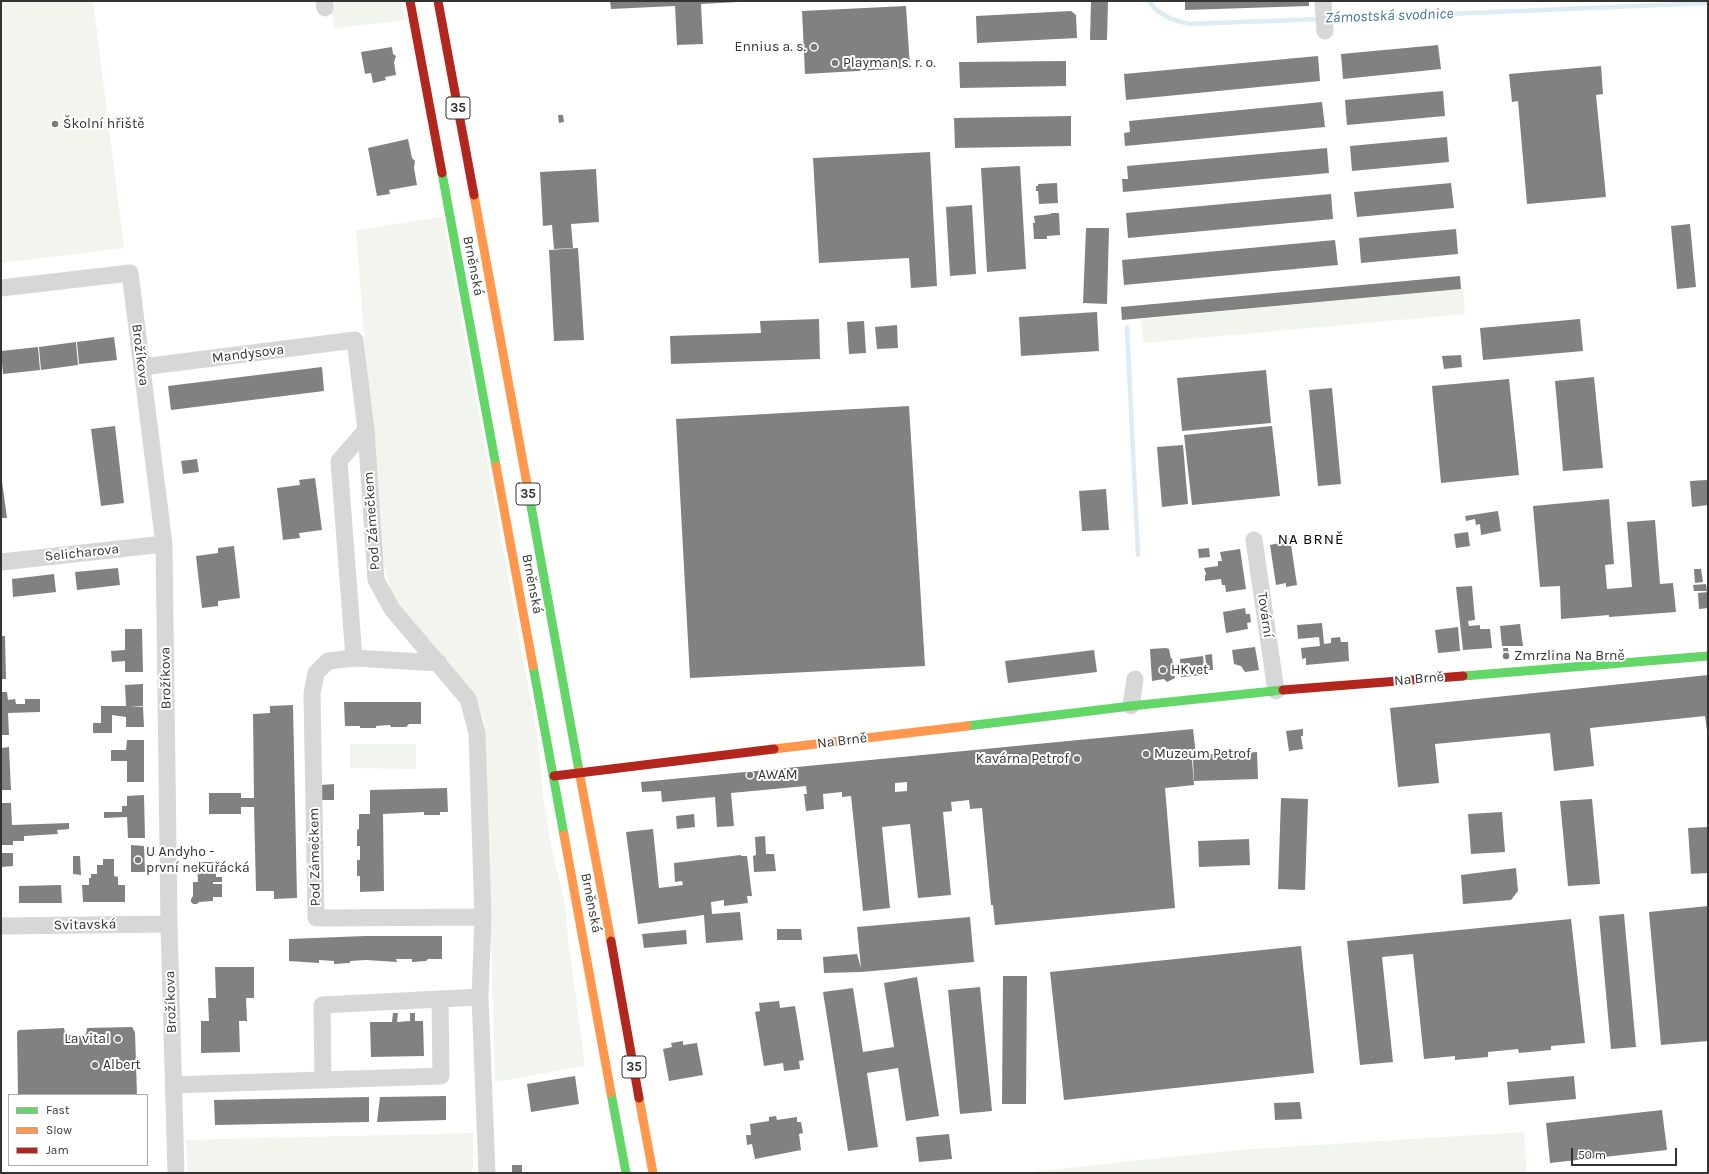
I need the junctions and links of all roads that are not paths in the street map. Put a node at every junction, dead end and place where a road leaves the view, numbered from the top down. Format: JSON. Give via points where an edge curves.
{"nodes":[{"id":1,"x":410,"y":1,"type":"edge"},
{"id":2,"x":438,"y":1,"type":"edge"},
{"id":3,"x":1323,"y":5,"type":"edge"},
{"id":4,"x":1325,"y":31,"type":"dead end"},
{"id":5,"x":1,"y":288,"type":"edge"},
{"id":6,"x":355,"y":340,"type":"joint"},
{"id":7,"x":142,"y":367,"type":"junction"},
{"id":8,"x":366,"y":430,"type":"junction"},
{"id":9,"x":1254,"y":540,"type":"dead end"},
{"id":10,"x":164,"y":544,"type":"junction"},
{"id":11,"x":1,"y":562,"type":"edge"},
{"id":12,"x":1708,"y":656,"type":"edge"},
{"id":13,"x":354,"y":658,"type":"junction"},
{"id":14,"x":439,"y":664,"type":"junction"},
{"id":15,"x":1135,"y":679,"type":"dead end"},
{"id":16,"x":1276,"y":690,"type":"junction"},
{"id":17,"x":1131,"y":706,"type":"junction"},
{"id":18,"x":579,"y":774,"type":"junction"},
{"id":19,"x":554,"y":776,"type":"junction"},
{"id":20,"x":483,"y":917,"type":"junction"},
{"id":21,"x":169,"y":924,"type":"junction"},
{"id":22,"x":1,"y":926,"type":"edge"},
{"id":23,"x":480,"y":997,"type":"junction"},
{"id":24,"x":440,"y":999,"type":"junction"},
{"id":25,"x":323,"y":1080,"type":"junction"},
{"id":26,"x":173,"y":1084,"type":"junction"},
{"id":27,"x":176,"y":1173,"type":"edge"},
{"id":28,"x":487,"y":1173,"type":"edge"},
{"id":29,"x":626,"y":1173,"type":"edge"},
{"id":30,"x":653,"y":1173,"type":"edge"}],
"edges":[{"from":1,"to":19,"type":"main road","name":"Brněnská","number":"35"},
{"from":2,"to":18,"type":"main road","name":"Brněnská","number":"35"},
{"from":3,"to":4,"type":"street"},
{"from":5,"to":7,"type":"street","name":"Brožíkova","via":[[130,273]]},
{"from":6,"to":7,"type":"street","name":"Mandysova"},
{"from":6,"to":8,"type":"street","name":"Pod Zámečkem"},
{"from":7,"to":10,"type":"street","name":"Brožíkova"},
{"from":8,"to":13,"type":"street","name":"Pod Zámečkem","via":[[339,461]]},
{"from":8,"to":14,"type":"street","name":"Pod Zámečkem","via":[[376,580],[392,609]]},
{"from":9,"to":16,"type":"street","name":"Tovární"},
{"from":10,"to":11,"type":"street","name":"Selicharova"},
{"from":10,"to":21,"type":"street","name":"Brožíkova"},
{"from":12,"to":16,"type":"main road","name":"Na Brně"},
{"from":13,"to":14,"type":"street","name":"Pod Zámečkem"},
{"from":13,"to":20,"type":"street","name":"Pod Zámečkem","via":[[328,662],[316,673],[312,693],[316,918]]},
{"from":14,"to":20,"type":"street","name":"Pod Zámečkem","via":[[468,699],[477,733]]},
{"from":15,"to":17,"type":"street"},
{"from":16,"to":17,"type":"main road","name":"Na Brně"},
{"from":17,"to":18,"type":"main road","name":"Na Brně"},
{"from":18,"to":19,"type":"main road","name":"Na Brně"},
{"from":18,"to":30,"type":"main road","name":"Brněnská","number":"35"},
{"from":19,"to":29,"type":"main road","name":"Brněnská","number":"35"},
{"from":20,"to":23,"type":"street","name":"Pod Zámečkem"},
{"from":21,"to":22,"type":"street","name":"Svitavská"},
{"from":21,"to":26,"type":"street","name":"Brožíkova"},
{"from":23,"to":24,"type":"street"},
{"from":23,"to":28,"type":"street","name":"Pod Zámečkem"},
{"from":24,"to":25,"type":"street","via":[[322,1005]]},
{"from":24,"to":25,"type":"street","via":[[441,1076]]},
{"from":25,"to":26,"type":"street"},
{"from":26,"to":27,"type":"street","name":"Brožíkova"}]}
